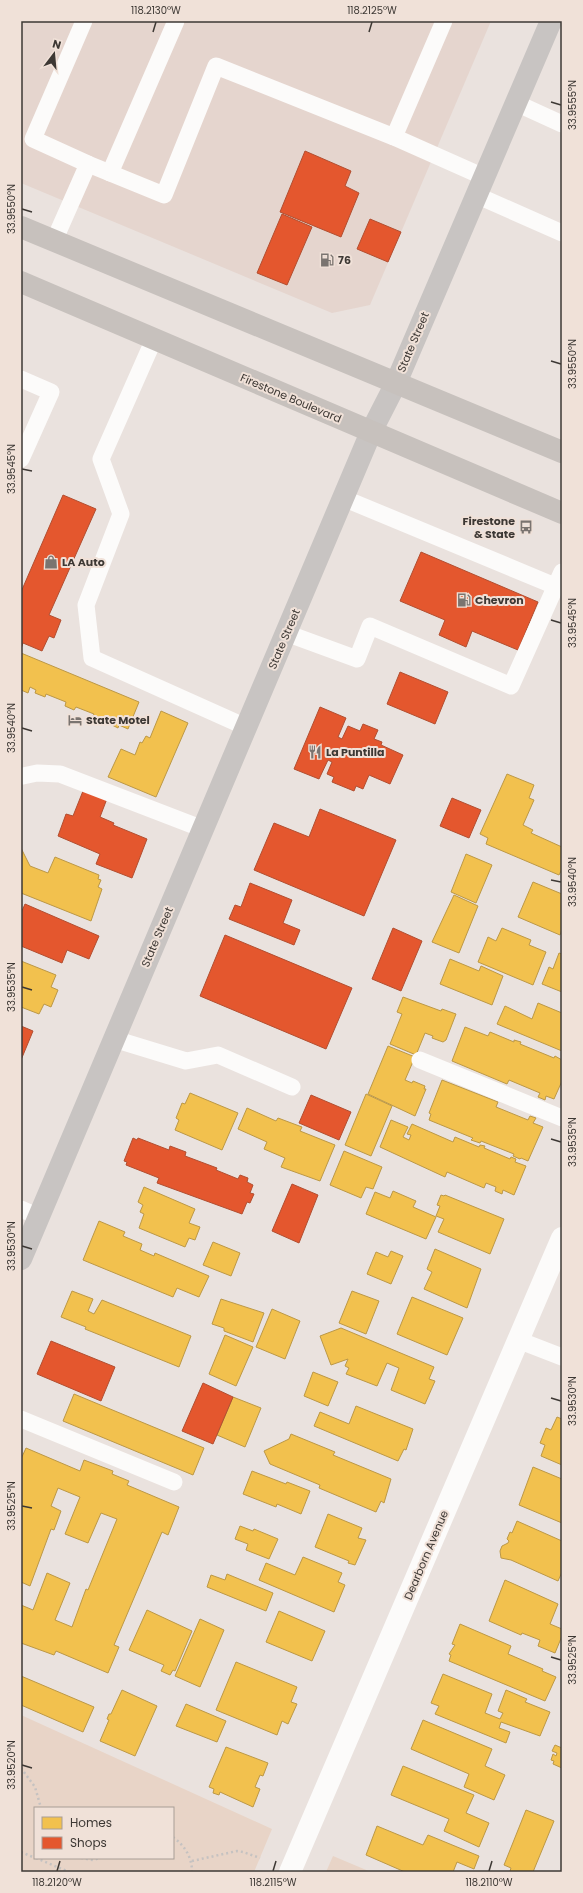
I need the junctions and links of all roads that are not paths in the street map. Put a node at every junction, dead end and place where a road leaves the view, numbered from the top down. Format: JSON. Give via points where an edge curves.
{"nodes":[{"id":1,"x":84,"y":21,"type":"edge"},
{"id":2,"x":176,"y":21,"type":"edge"},
{"id":3,"x":444,"y":21,"type":"edge"},
{"id":4,"x":550,"y":21,"type":"edge"},
{"id":5,"x":516,"y":103,"type":"junction"},
{"id":6,"x":562,"y":124,"type":"edge"},
{"id":7,"x":394,"y":137,"type":"junction"},
{"id":8,"x":88,"y":164,"type":"junction"},
{"id":9,"x":110,"y":173,"type":"junction"},
{"id":10,"x":480,"y":186,"type":"junction"},
{"id":11,"x":21,"y":227,"type":"edge"},
{"id":12,"x":562,"y":233,"type":"edge"},
{"id":13,"x":54,"y":241,"type":"junction"},
{"id":14,"x":21,"y":282,"type":"edge"},
{"id":15,"x":154,"y":339,"type":"junction"},
{"id":16,"x":21,"y":379,"type":"edge"},
{"id":17,"x":396,"y":383,"type":"junction"},
{"id":18,"x":371,"y":432,"type":"junction"},
{"id":19,"x":562,"y":452,"type":"edge"},
{"id":20,"x":21,"y":459,"type":"edge"},
{"id":21,"x":343,"y":498,"type":"junction"},
{"id":22,"x":562,"y":513,"type":"edge"},
{"id":23,"x":559,"y":579,"type":"edge"},
{"id":24,"x":286,"y":633,"type":"junction"},
{"id":25,"x":246,"y":727,"type":"junction"},
{"id":26,"x":23,"y":776,"type":"dead end"},
{"id":27,"x":203,"y":829,"type":"junction"},
{"id":28,"x":114,"y":1039,"type":"junction"},
{"id":29,"x":420,"y":1060,"type":"dead end"},
{"id":30,"x":292,"y":1087,"type":"dead end"},
{"id":31,"x":562,"y":1118,"type":"edge"},
{"id":32,"x":30,"y":1213,"type":"edge"},
{"id":33,"x":562,"y":1238,"type":"edge"},
{"id":34,"x":21,"y":1259,"type":"edge"},
{"id":35,"x":518,"y":1340,"type":"junction"},
{"id":36,"x":562,"y":1357,"type":"edge"},
{"id":37,"x":21,"y":1419,"type":"edge"},
{"id":38,"x":174,"y":1482,"type":"dead end"},
{"id":39,"x":290,"y":1872,"type":"edge"}],
"edges":[{"from":1,"to":8,"type":"lane","via":[[33,139]]},
{"from":2,"to":9,"type":"lane"},
{"from":3,"to":7,"type":"lane"},
{"from":4,"to":5,"type":"main road","name":"State Street"},
{"from":5,"to":6,"type":"lane"},
{"from":5,"to":10,"type":"main road","name":"State Street"},
{"from":7,"to":9,"type":"lane","via":[[216,66],[164,195]]},
{"from":7,"to":10,"type":"lane"},
{"from":8,"to":9,"type":"lane"},
{"from":8,"to":13,"type":"lane"},
{"from":10,"to":12,"type":"lane"},
{"from":10,"to":17,"type":"main road","name":"State Street"},
{"from":11,"to":13,"type":"main road"},
{"from":13,"to":17,"type":"main road"},
{"from":14,"to":15,"type":"main road","name":"Firestone Boulevard"},
{"from":15,"to":18,"type":"main road","name":"Firestone Boulevard"},
{"from":15,"to":25,"type":"lane","via":[[102,459],[121,514],[86,605],[92,658]]},
{"from":16,"to":20,"type":"lane","via":[[51,392]]},
{"from":17,"to":18,"type":"main road","name":"State Street"},
{"from":17,"to":19,"type":"main road"},
{"from":18,"to":21,"type":"main road","name":"State Street"},
{"from":18,"to":22,"type":"main road","name":"Firestone Boulevard"},
{"from":21,"to":23,"type":"lane"},
{"from":21,"to":24,"type":"main road","name":"State Street"},
{"from":23,"to":24,"type":"lane","via":[[511,686],[370,626],[357,659]]},
{"from":24,"to":25,"type":"main road","name":"State Street"},
{"from":25,"to":27,"type":"main road","name":"State Street"},
{"from":26,"to":27,"type":"lane","via":[[38,773],[60,774]]},
{"from":27,"to":28,"type":"main road","name":"State Street"},
{"from":28,"to":30,"type":"lane","via":[[186,1061],[218,1055]]},
{"from":28,"to":32,"type":"main road","name":"State Street"},
{"from":29,"to":31,"type":"lane"},
{"from":32,"to":34,"type":"main road","name":"State Street"},
{"from":33,"to":35,"type":"street","name":"Dearborn Avenue"},
{"from":35,"to":36,"type":"lane"},
{"from":35,"to":39,"type":"street","name":"Dearborn Avenue"},
{"from":37,"to":38,"type":"lane"}]}
